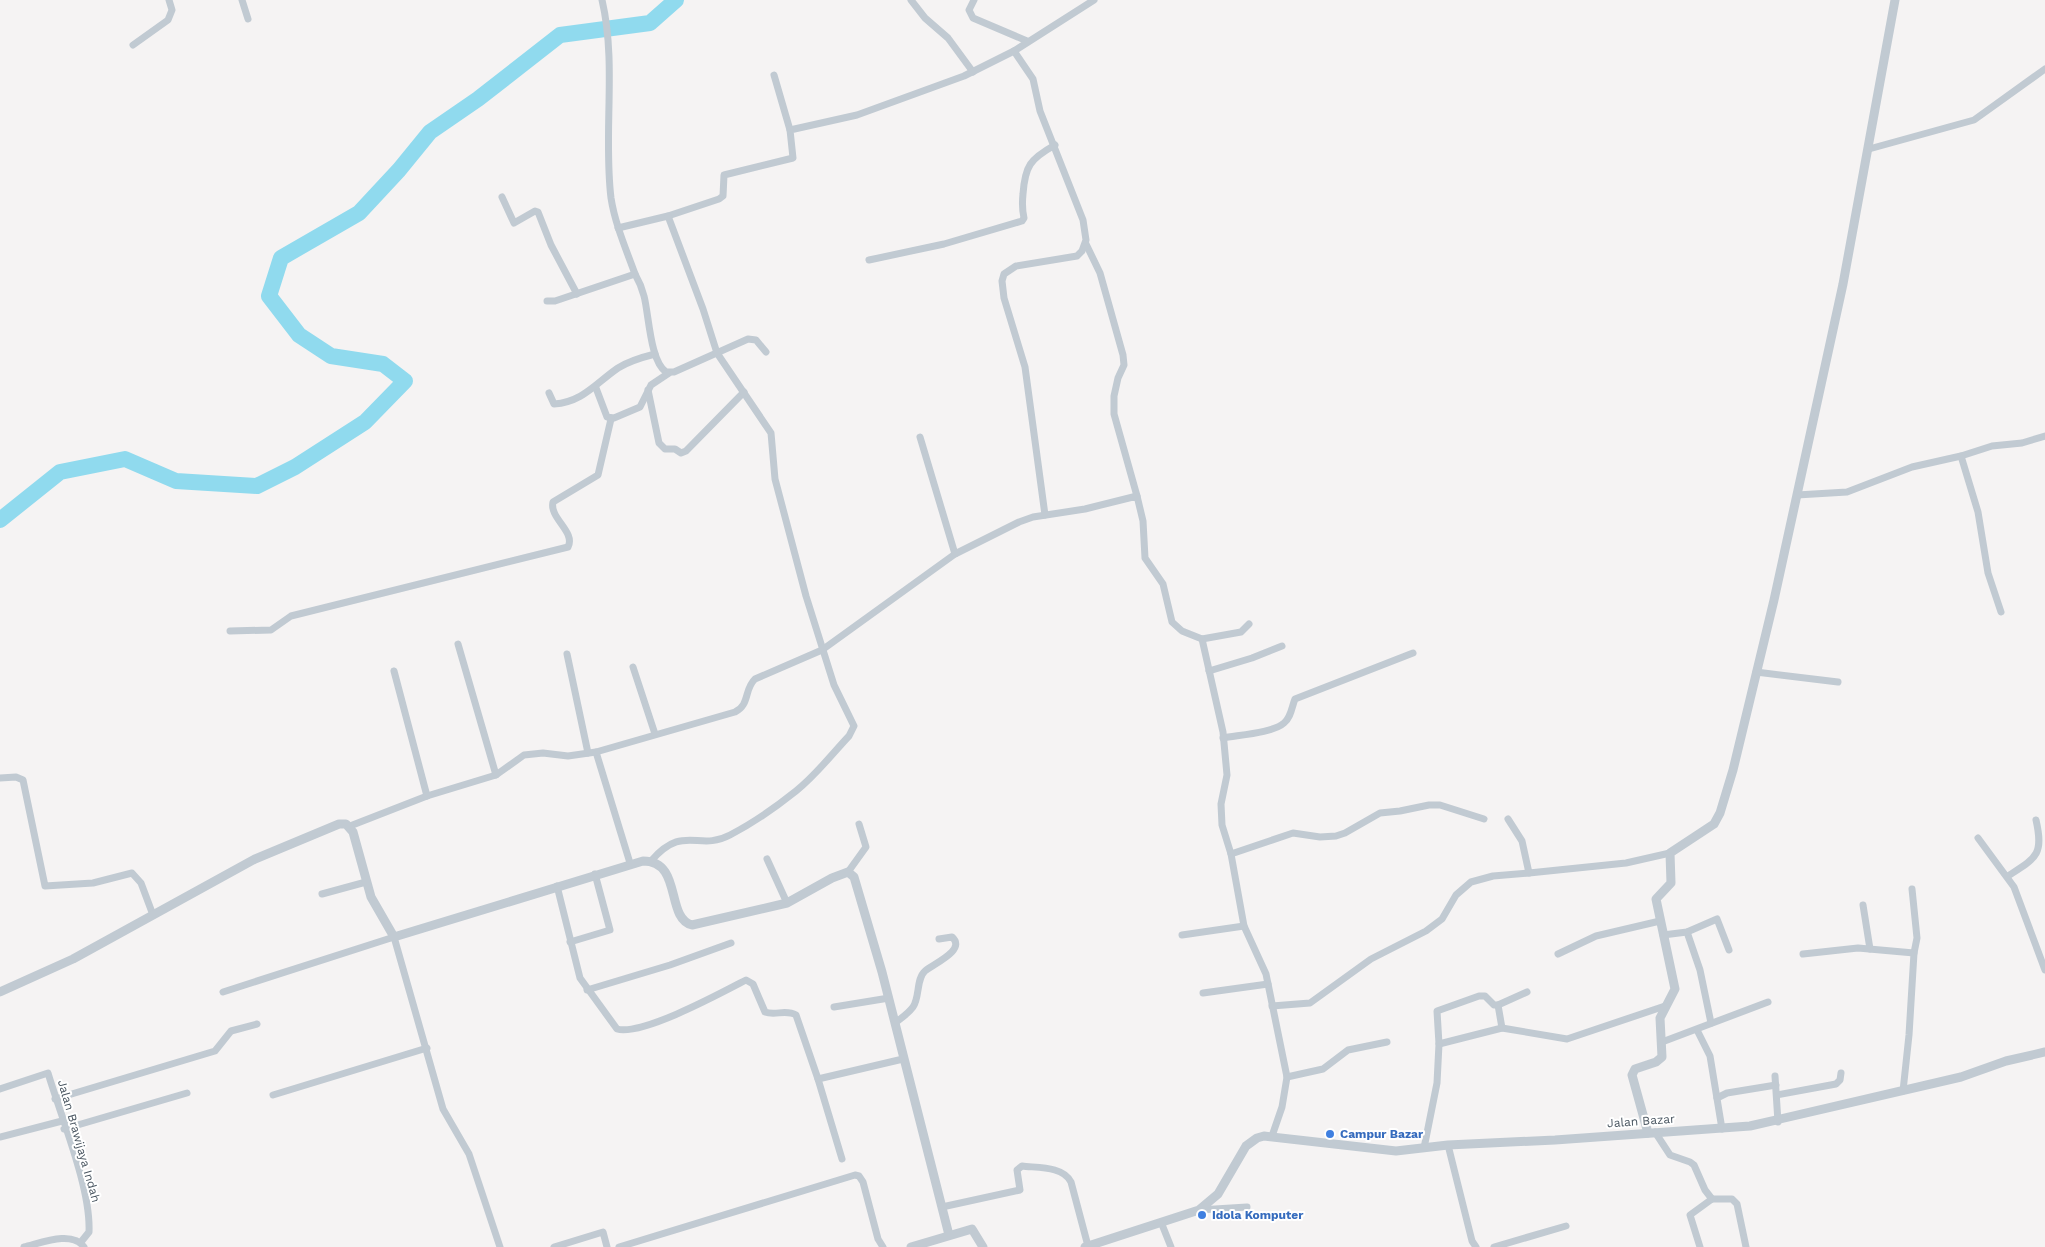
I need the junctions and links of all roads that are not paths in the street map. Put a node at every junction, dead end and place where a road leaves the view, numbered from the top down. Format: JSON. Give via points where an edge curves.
{"nodes":[{"id":1,"x":169,"y":0,"type":"edge"},
{"id":2,"x":242,"y":0,"type":"edge"},
{"id":3,"x":602,"y":0,"type":"edge"},
{"id":4,"x":912,"y":0,"type":"edge"},
{"id":5,"x":974,"y":0,"type":"edge"},
{"id":6,"x":1094,"y":0,"type":"edge"},
{"id":7,"x":1894,"y":0,"type":"edge"},
{"id":8,"x":248,"y":19,"type":"dead end"},
{"id":9,"x":1027,"y":41,"type":"junction"},
{"id":10,"x":133,"y":45,"type":"dead end"},
{"id":11,"x":1014,"y":51,"type":"junction"},
{"id":12,"x":2045,"y":69,"type":"edge"},
{"id":13,"x":973,"y":72,"type":"junction"},
{"id":14,"x":774,"y":75,"type":"dead end"},
{"id":15,"x":790,"y":130,"type":"junction"},
{"id":16,"x":1055,"y":145,"type":"junction"},
{"id":17,"x":1868,"y":149,"type":"junction"},
{"id":18,"x":502,"y":197,"type":"dead end"},
{"id":19,"x":668,"y":216,"type":"junction"},
{"id":20,"x":618,"y":228,"type":"junction"},
{"id":21,"x":1086,"y":244,"type":"junction"},
{"id":22,"x":869,"y":260,"type":"dead end"},
{"id":23,"x":635,"y":274,"type":"junction"},
{"id":24,"x":577,"y":294,"type":"junction"},
{"id":25,"x":547,"y":301,"type":"dead end"},
{"id":26,"x":766,"y":352,"type":"dead end"},
{"id":27,"x":716,"y":353,"type":"junction"},
{"id":28,"x":655,"y":354,"type":"junction"},
{"id":29,"x":669,"y":373,"type":"junction"},
{"id":30,"x":596,"y":388,"type":"junction"},
{"id":31,"x":648,"y":390,"type":"junction"},
{"id":32,"x":744,"y":392,"type":"junction"},
{"id":33,"x":549,"y":393,"type":"dead end"},
{"id":34,"x":611,"y":419,"type":"junction"},
{"id":35,"x":2045,"y":436,"type":"edge"},
{"id":36,"x":920,"y":437,"type":"dead end"},
{"id":37,"x":1961,"y":456,"type":"junction"},
{"id":38,"x":1797,"y":494,"type":"junction"},
{"id":39,"x":1137,"y":496,"type":"junction"},
{"id":40,"x":1045,"y":515,"type":"junction"},
{"id":41,"x":955,"y":554,"type":"junction"},
{"id":42,"x":2001,"y":612,"type":"dead end"},
{"id":43,"x":1249,"y":624,"type":"dead end"},
{"id":44,"x":230,"y":631,"type":"dead end"},
{"id":45,"x":1202,"y":640,"type":"junction"},
{"id":46,"x":458,"y":644,"type":"dead end"},
{"id":47,"x":1282,"y":646,"type":"dead end"},
{"id":48,"x":822,"y":650,"type":"junction"},
{"id":49,"x":1413,"y":653,"type":"dead end"},
{"id":50,"x":566,"y":654,"type":"dead end"},
{"id":51,"x":633,"y":667,"type":"dead end"},
{"id":52,"x":394,"y":671,"type":"dead end"},
{"id":53,"x":1209,"y":671,"type":"junction"},
{"id":54,"x":1756,"y":672,"type":"junction"},
{"id":55,"x":1838,"y":682,"type":"dead end"},
{"id":56,"x":655,"y":734,"type":"junction"},
{"id":57,"x":1223,"y":738,"type":"junction"},
{"id":58,"x":592,"y":753,"type":"junction"},
{"id":59,"x":496,"y":775,"type":"junction"},
{"id":60,"x":0,"y":778,"type":"edge"},
{"id":61,"x":427,"y":796,"type":"junction"},
{"id":62,"x":1484,"y":819,"type":"dead end"},
{"id":63,"x":1508,"y":819,"type":"dead end"},
{"id":64,"x":2036,"y":820,"type":"dead end"},
{"id":65,"x":859,"y":824,"type":"dead end"},
{"id":66,"x":350,"y":826,"type":"junction"},
{"id":67,"x":1978,"y":838,"type":"dead end"},
{"id":68,"x":1670,"y":853,"type":"junction"},
{"id":69,"x":1231,"y":854,"type":"junction"},
{"id":70,"x":767,"y":859,"type":"dead end"},
{"id":71,"x":651,"y":861,"type":"junction"},
{"id":72,"x":630,"y":863,"type":"junction"},
{"id":73,"x":848,"y":872,"type":"junction"},
{"id":74,"x":1529,"y":873,"type":"junction"},
{"id":75,"x":595,"y":874,"type":"junction"},
{"id":76,"x":2008,"y":876,"type":"junction"},
{"id":77,"x":366,"y":882,"type":"junction"},
{"id":78,"x":557,"y":886,"type":"junction"},
{"id":79,"x":1912,"y":888,"type":"dead end"},
{"id":80,"x":322,"y":894,"type":"dead end"},
{"id":81,"x":786,"y":903,"type":"junction"},
{"id":82,"x":1863,"y":905,"type":"dead end"},
{"id":83,"x":153,"y":915,"type":"junction"},
{"id":84,"x":1660,"y":921,"type":"junction"},
{"id":85,"x":1244,"y":926,"type":"junction"},
{"id":86,"x":1687,"y":932,"type":"junction"},
{"id":87,"x":1182,"y":934,"type":"dead end"},
{"id":88,"x":1663,"y":935,"type":"junction"},
{"id":89,"x":394,"y":937,"type":"junction"},
{"id":90,"x":939,"y":939,"type":"dead end"},
{"id":91,"x":570,"y":942,"type":"junction"},
{"id":92,"x":731,"y":943,"type":"dead end"},
{"id":93,"x":1870,"y":949,"type":"junction"},
{"id":94,"x":1729,"y":950,"type":"dead end"},
{"id":95,"x":1558,"y":954,"type":"dead end"},
{"id":96,"x":1803,"y":954,"type":"dead end"},
{"id":97,"x":1914,"y":954,"type":"junction"},
{"id":98,"x":2045,"y":970,"type":"edge"},
{"id":99,"x":1268,"y":984,"type":"junction"},
{"id":100,"x":587,"y":990,"type":"junction"},
{"id":101,"x":0,"y":992,"type":"edge"},
{"id":102,"x":223,"y":992,"type":"dead end"},
{"id":103,"x":1203,"y":992,"type":"dead end"},
{"id":104,"x":1527,"y":992,"type":"dead end"},
{"id":105,"x":889,"y":998,"type":"junction"},
{"id":106,"x":1768,"y":1002,"type":"dead end"},
{"id":107,"x":1498,"y":1005,"type":"junction"},
{"id":108,"x":1272,"y":1006,"type":"junction"},
{"id":109,"x":1665,"y":1006,"type":"junction"},
{"id":110,"x":834,"y":1007,"type":"dead end"},
{"id":111,"x":895,"y":1023,"type":"junction"},
{"id":112,"x":1711,"y":1023,"type":"junction"},
{"id":113,"x":257,"y":1024,"type":"dead end"},
{"id":114,"x":1502,"y":1028,"type":"junction"},
{"id":115,"x":1697,"y":1030,"type":"junction"},
{"id":116,"x":1387,"y":1042,"type":"dead end"},
{"id":117,"x":1662,"y":1042,"type":"junction"},
{"id":118,"x":1439,"y":1044,"type":"junction"},
{"id":119,"x":427,"y":1048,"type":"junction"},
{"id":120,"x":2045,"y":1052,"type":"edge"},
{"id":121,"x":903,"y":1059,"type":"junction"},
{"id":122,"x":1840,"y":1073,"type":"dead end"},
{"id":123,"x":1775,"y":1076,"type":"dead end"},
{"id":124,"x":1287,"y":1077,"type":"junction"},
{"id":125,"x":818,"y":1079,"type":"junction"},
{"id":126,"x":1776,"y":1085,"type":"junction"},
{"id":127,"x":0,"y":1089,"type":"edge"},
{"id":128,"x":1903,"y":1091,"type":"junction"},
{"id":129,"x":187,"y":1093,"type":"dead end"},
{"id":130,"x":1776,"y":1095,"type":"junction"},
{"id":131,"x":273,"y":1096,"type":"dead end"},
{"id":132,"x":1717,"y":1098,"type":"junction"},
{"id":133,"x":55,"y":1099,"type":"junction"},
{"id":134,"x":1778,"y":1122,"type":"junction"},
{"id":135,"x":63,"y":1125,"type":"junction"},
{"id":136,"x":1722,"y":1129,"type":"junction"},
{"id":137,"x":1651,"y":1132,"type":"junction"},
{"id":138,"x":1272,"y":1136,"type":"junction"},
{"id":139,"x":0,"y":1137,"type":"edge"},
{"id":140,"x":1448,"y":1145,"type":"junction"},
{"id":141,"x":1424,"y":1148,"type":"junction"},
{"id":142,"x":842,"y":1159,"type":"dead end"},
{"id":143,"x":1712,"y":1199,"type":"junction"},
{"id":144,"x":942,"y":1207,"type":"junction"},
{"id":145,"x":1247,"y":1207,"type":"dead end"},
{"id":146,"x":1199,"y":1210,"type":"junction"},
{"id":147,"x":1162,"y":1222,"type":"junction"},
{"id":148,"x":1566,"y":1226,"type":"dead end"},
{"id":149,"x":949,"y":1235,"type":"junction"},
{"id":150,"x":83,"y":1242,"type":"edge"},
{"id":151,"x":1508,"y":1245,"type":"edge"},
{"id":152,"x":24,"y":1247,"type":"edge"},
{"id":153,"x":500,"y":1247,"type":"edge"},
{"id":154,"x":554,"y":1247,"type":"edge"},
{"id":155,"x":607,"y":1247,"type":"edge"},
{"id":156,"x":618,"y":1247,"type":"edge"},
{"id":157,"x":883,"y":1247,"type":"edge"},
{"id":158,"x":911,"y":1247,"type":"edge"},
{"id":159,"x":983,"y":1247,"type":"edge"},
{"id":160,"x":1086,"y":1247,"type":"edge"},
{"id":161,"x":1171,"y":1247,"type":"edge"},
{"id":162,"x":1476,"y":1247,"type":"edge"},
{"id":163,"x":1494,"y":1247,"type":"edge"},
{"id":164,"x":1700,"y":1247,"type":"edge"},
{"id":165,"x":1746,"y":1247,"type":"edge"}],
"edges":[{"from":1,"to":10,"type":"street","via":[[172,10],[168,20]]},
{"from":2,"to":8,"type":"street"},
{"from":3,"to":20,"type":"street","via":[[608,41],[610,187]]},
{"from":4,"to":13,"type":"street","via":[[925,18],[948,38]]},
{"from":5,"to":9,"type":"street","via":[[969,10],[973,18]]},
{"from":6,"to":9,"type":"street"},
{"from":7,"to":17,"type":"street"},
{"from":9,"to":11,"type":"street"},
{"from":11,"to":13,"type":"street"},
{"from":11,"to":16,"type":"street","via":[[1033,79],[1040,111]]},
{"from":12,"to":17,"type":"street","via":[[1974,120]]},
{"from":13,"to":15,"type":"street","via":[[857,115]]},
{"from":14,"to":15,"type":"street"},
{"from":15,"to":19,"type":"street","via":[[792,159],[724,175],[722,198]]},
{"from":16,"to":21,"type":"street","via":[[1083,220]]},
{"from":16,"to":22,"type":"street","via":[[1039,154],[1028,166],[1023,181],[1022,221],[944,244]]},
{"from":17,"to":38,"type":"street","via":[[1843,284]]},
{"from":18,"to":24,"type":"street","via":[[514,223],[538,212]]},
{"from":19,"to":20,"type":"street"},
{"from":19,"to":27,"type":"street"},
{"from":20,"to":23,"type":"street"},
{"from":21,"to":39,"type":"street","via":[[1100,273],[1123,355],[1124,365],[1114,396],[1114,414]]},
{"from":21,"to":40,"type":"street","via":[[1077,256],[1068,259],[1009,269],[1002,281],[1025,367]]},
{"from":23,"to":24,"type":"street"},
{"from":23,"to":28,"type":"street","via":[[644,298]]},
{"from":24,"to":25,"type":"street"},
{"from":26,"to":27,"type":"street","via":[[752,338]]},
{"from":27,"to":29,"type":"street"},
{"from":27,"to":32,"type":"street"},
{"from":28,"to":29,"type":"street","via":[[659,365]]},
{"from":28,"to":30,"type":"street","via":[[619,368]]},
{"from":29,"to":31,"type":"street"},
{"from":30,"to":33,"type":"street","via":[[576,400],[556,404],[552,403]]},
{"from":30,"to":34,"type":"street","via":[[605,413]]},
{"from":31,"to":32,"type":"street","via":[[659,443],[665,449],[682,453]]},
{"from":31,"to":34,"type":"street","via":[[640,407]]},
{"from":32,"to":48,"type":"street","via":[[771,433],[775,479]]},
{"from":34,"to":44,"type":"street","via":[[598,475],[553,502],[553,511],[569,538],[568,547],[291,616],[271,630]]},
{"from":35,"to":37,"type":"street","via":[[2022,443],[1992,446]]},
{"from":36,"to":41,"type":"street"},
{"from":37,"to":38,"type":"street","via":[[1912,466],[1847,492]]},
{"from":37,"to":42,"type":"street","via":[[1978,512],[1988,572]]},
{"from":38,"to":54,"type":"street"},
{"from":39,"to":40,"type":"street"},
{"from":39,"to":45,"type":"street","via":[[1143,521],[1145,558],[1163,584],[1172,622],[1182,631]]},
{"from":40,"to":41,"type":"street","via":[[1019,522]]},
{"from":41,"to":48,"type":"street"},
{"from":43,"to":45,"type":"street","via":[[1241,632]]},
{"from":45,"to":53,"type":"street"},
{"from":46,"to":59,"type":"street"},
{"from":47,"to":53,"type":"street"},
{"from":48,"to":56,"type":"street","via":[[755,679],[740,710]]},
{"from":48,"to":71,"type":"street","via":[[834,685],[854,723],[850,736],[797,790],[733,834],[717,839],[675,841],[663,847]]},
{"from":49,"to":57,"type":"street","via":[[1296,699],[1284,724]]},
{"from":50,"to":58,"type":"street"},
{"from":51,"to":56,"type":"street"},
{"from":52,"to":61,"type":"street"},
{"from":53,"to":57,"type":"street"},
{"from":54,"to":55,"type":"street"},
{"from":54,"to":68,"type":"street","via":[[1733,770],[1717,819],[1710,829]]},
{"from":56,"to":58,"type":"street"},
{"from":57,"to":69,"type":"street","via":[[1227,775],[1220,814]]},
{"from":58,"to":59,"type":"street","via":[[568,756],[532,753]]},
{"from":58,"to":72,"type":"street"},
{"from":59,"to":61,"type":"street"},
{"from":60,"to":83,"type":"street","via":[[16,776],[23,780],[44,886],[93,882],[132,873],[141,883]]},
{"from":61,"to":66,"type":"street"},
{"from":62,"to":69,"type":"street","via":[[1429,804],[1380,813],[1336,836],[1320,838],[1293,834]]},
{"from":63,"to":74,"type":"street","via":[[1522,841]]},
{"from":64,"to":76,"type":"street","via":[[2040,836],[2038,854]]},
{"from":65,"to":73,"type":"street","via":[[866,846]]},
{"from":66,"to":77,"type":"street"},
{"from":66,"to":83,"type":"street","via":[[339,824],[255,859]]},
{"from":67,"to":76,"type":"street"},
{"from":68,"to":74,"type":"street","via":[[1626,862]]},
{"from":68,"to":84,"type":"street","via":[[1671,883],[1656,899]]},
{"from":69,"to":85,"type":"street"},
{"from":70,"to":81,"type":"street"},
{"from":71,"to":72,"type":"street"},
{"from":71,"to":81,"type":"street","via":[[666,872],[682,919],[688,924],[697,925]]},
{"from":72,"to":75,"type":"street"},
{"from":73,"to":81,"type":"street"},
{"from":73,"to":105,"type":"street","via":[[854,877]]},
{"from":74,"to":108,"type":"street","via":[[1493,876],[1471,882],[1456,895],[1442,919],[1426,931],[1371,959],[1310,1003]]},
{"from":75,"to":78,"type":"street"},
{"from":75,"to":91,"type":"street","via":[[610,930]]},
{"from":76,"to":98,"type":"street"},
{"from":77,"to":80,"type":"street"},
{"from":77,"to":89,"type":"street"},
{"from":78,"to":89,"type":"street"},
{"from":78,"to":91,"type":"street"},
{"from":79,"to":97,"type":"street","via":[[1917,938]]},
{"from":82,"to":93,"type":"street"},
{"from":83,"to":101,"type":"street","via":[[73,959]]},
{"from":84,"to":88,"type":"street"},
{"from":84,"to":95,"type":"street","via":[[1596,936]]},
{"from":85,"to":87,"type":"street"},
{"from":85,"to":99,"type":"street","via":[[1261,960]]},
{"from":86,"to":88,"type":"street"},
{"from":86,"to":94,"type":"street","via":[[1717,919]]},
{"from":86,"to":112,"type":"street","via":[[1700,970]]},
{"from":88,"to":109,"type":"street","via":[[1675,988]]},
{"from":89,"to":102,"type":"street"},
{"from":89,"to":119,"type":"street"},
{"from":90,"to":111,"type":"street","via":[[955,938],[952,953],[922,974],[913,1007]]},
{"from":91,"to":100,"type":"street","via":[[580,978]]},
{"from":92,"to":100,"type":"street"},
{"from":93,"to":96,"type":"street"},
{"from":93,"to":97,"type":"street"},
{"from":97,"to":128,"type":"street"},
{"from":99,"to":103,"type":"street"},
{"from":99,"to":108,"type":"street"},
{"from":100,"to":125,"type":"street","via":[[614,1026],[624,1030],[682,1011],[749,980],[765,1012],[796,1015]]},
{"from":104,"to":107,"type":"street"},
{"from":105,"to":110,"type":"street"},
{"from":105,"to":111,"type":"street"},
{"from":106,"to":112,"type":"street"},
{"from":107,"to":114,"type":"street"},
{"from":107,"to":118,"type":"street","via":[[1480,996],[1438,1010]]},
{"from":108,"to":124,"type":"street"},
{"from":109,"to":114,"type":"street","via":[[1567,1039]]},
{"from":109,"to":117,"type":"street","via":[[1660,1018]]},
{"from":111,"to":121,"type":"street"},
{"from":112,"to":115,"type":"street"},
{"from":113,"to":133,"type":"street","via":[[231,1031],[215,1051]]},
{"from":114,"to":118,"type":"street"},
{"from":115,"to":117,"type":"street"},
{"from":115,"to":132,"type":"street","via":[[1710,1056]]},
{"from":116,"to":124,"type":"street","via":[[1348,1050],[1323,1069]]},
{"from":117,"to":137,"type":"street","via":[[1660,1060],[1635,1069],[1632,1075]]},
{"from":118,"to":141,"type":"street","via":[[1437,1083]]},
{"from":119,"to":131,"type":"street"},
{"from":119,"to":153,"type":"street","via":[[443,1109],[469,1154]]},
{"from":120,"to":128,"type":"street","name":"Jalan Bazar"},
{"from":121,"to":125,"type":"street"},
{"from":121,"to":144,"type":"street"},
{"from":122,"to":130,"type":"street","via":[[1836,1084]]},
{"from":123,"to":126,"type":"street"},
{"from":124,"to":138,"type":"street","via":[[1282,1107]]},
{"from":125,"to":142,"type":"street"},
{"from":126,"to":130,"type":"street"},
{"from":126,"to":132,"type":"street","via":[[1728,1093]]},
{"from":127,"to":133,"type":"street","name":"Jalan Brawijaya Indah","via":[[48,1074]]},
{"from":128,"to":134,"type":"street","name":"Jalan Bazar"},
{"from":129,"to":135,"type":"street"},
{"from":130,"to":134,"type":"street"},
{"from":132,"to":136,"type":"street"},
{"from":133,"to":135,"type":"street","name":"Jalan Brawijaya Indah"},
{"from":134,"to":136,"type":"street","name":"Jalan Bazar"},
{"from":135,"to":139,"type":"street"},
{"from":135,"to":150,"type":"street","name":"Jalan Brawijaya Indah","via":[[87,1208],[89,1228]]},
{"from":136,"to":137,"type":"street","name":"Jalan Bazar"},
{"from":137,"to":140,"type":"street","name":"Jalan Bazar"},
{"from":137,"to":143,"type":"street","via":[[1670,1155],[1694,1165]]},
{"from":138,"to":141,"type":"street","name":"Jalan Bazar","via":[[1380,1151]]},
{"from":138,"to":146,"type":"street","name":"Jalan Bazar","via":[[1251,1141],[1218,1194]]},
{"from":140,"to":141,"type":"street","name":"Jalan Bazar"},
{"from":140,"to":162,"type":"street"},
{"from":143,"to":164,"type":"street","via":[[1690,1215]]},
{"from":143,"to":165,"type":"street","via":[[1732,1199],[1737,1204]]},
{"from":144,"to":149,"type":"street"},
{"from":144,"to":160,"type":"street","via":[[1020,1190],[1017,1170],[1022,1166],[1061,1171],[1071,1182]]},
{"from":145,"to":146,"type":"street"},
{"from":146,"to":147,"type":"street"},
{"from":147,"to":160,"type":"street"},
{"from":147,"to":161,"type":"street"},
{"from":148,"to":151,"type":"street"},
{"from":149,"to":158,"type":"street"},
{"from":149,"to":159,"type":"street","via":[[972,1229]]},
{"from":150,"to":152,"type":"street","via":[[70,1238]]},
{"from":151,"to":163,"type":"street"},
{"from":154,"to":155,"type":"street","via":[[603,1232]]},
{"from":156,"to":157,"type":"street","via":[[854,1176],[859,1176],[863,1182],[878,1240]]}]}
